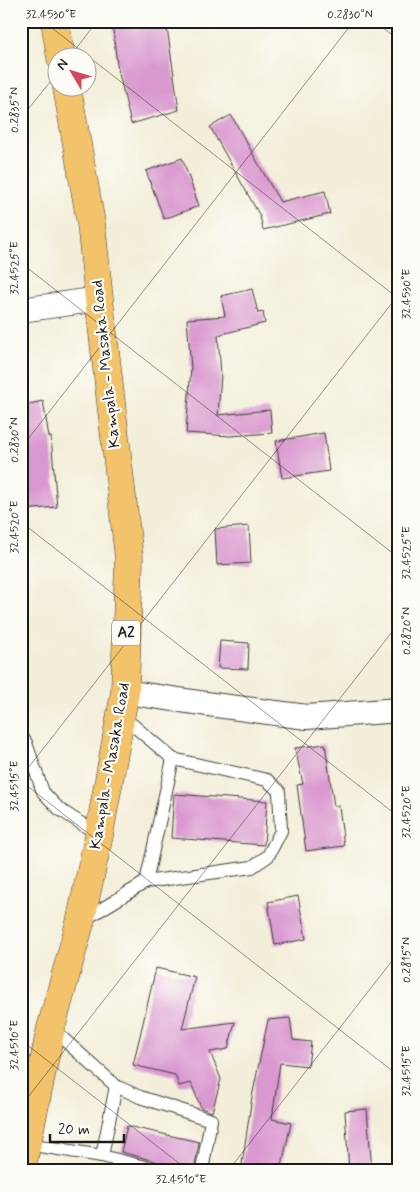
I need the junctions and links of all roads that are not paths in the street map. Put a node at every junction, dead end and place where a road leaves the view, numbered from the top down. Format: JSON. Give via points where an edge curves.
{"nodes":[{"id":1,"x":55,"y":21,"type":"edge"},
{"id":2,"x":59,"y":48,"type":"edge"},
{"id":3,"x":68,"y":98,"type":"edge"},
{"id":4,"x":98,"y":299,"type":"junction"},
{"id":5,"x":21,"y":310,"type":"edge"},
{"id":6,"x":122,"y":703,"type":"junction"},
{"id":7,"x":399,"y":710,"type":"edge"},
{"id":8,"x":21,"y":735,"type":"edge"},
{"id":9,"x":173,"y":758,"type":"junction"},
{"id":10,"x":98,"y":835,"type":"junction"},
{"id":11,"x":146,"y":882,"type":"junction"},
{"id":12,"x":80,"y":923,"type":"junction"},
{"id":13,"x":51,"y":1028,"type":"junction"},
{"id":14,"x":116,"y":1086,"type":"junction"},
{"id":15,"x":27,"y":1144,"type":"junction"},
{"id":16,"x":102,"y":1156,"type":"junction"},
{"id":17,"x":21,"y":1171,"type":"edge"},
{"id":18,"x":160,"y":1171,"type":"edge"},
{"id":19,"x":202,"y":1171,"type":"edge"}],
"edges":[{"from":1,"to":2,"type":"main road"},
{"from":3,"to":4,"type":"main road","name":"Kampala - Masaka Road","number":"A2","via":[[91,224]]},
{"from":4,"to":5,"type":"street"},
{"from":4,"to":6,"type":"main road","name":"Kampala - Masaka Road","number":"A2","via":[[129,558]]},
{"from":6,"to":7,"type":"street","via":[[207,704],[307,717]]},
{"from":6,"to":9,"type":"lane"},
{"from":6,"to":10,"type":"main road","name":"Kampala - Masaka Road","number":"A2"},
{"from":8,"to":10,"type":"lane","via":[[43,792],[59,809]]},
{"from":9,"to":11,"type":"lane"},
{"from":9,"to":11,"type":"lane","via":[[267,780],[279,791],[281,831],[268,856],[252,867]]},
{"from":10,"to":12,"type":"main road","name":"Kampala - Masaka Road","number":"A2"},
{"from":11,"to":12,"type":"lane"},
{"from":12,"to":13,"type":"main road","name":"Kampala - Masaka Road","number":"A2"},
{"from":13,"to":14,"type":"lane"},
{"from":13,"to":15,"type":"main road","name":"Kampala - Masaka Road","number":"A2"},
{"from":14,"to":16,"type":"lane"},
{"from":14,"to":19,"type":"lane","via":[[211,1120]]},
{"from":15,"to":16,"type":"lane"},
{"from":15,"to":17,"type":"main road","name":"Kampala - Masaka Road","number":"A2"},
{"from":16,"to":18,"type":"lane"}]}
